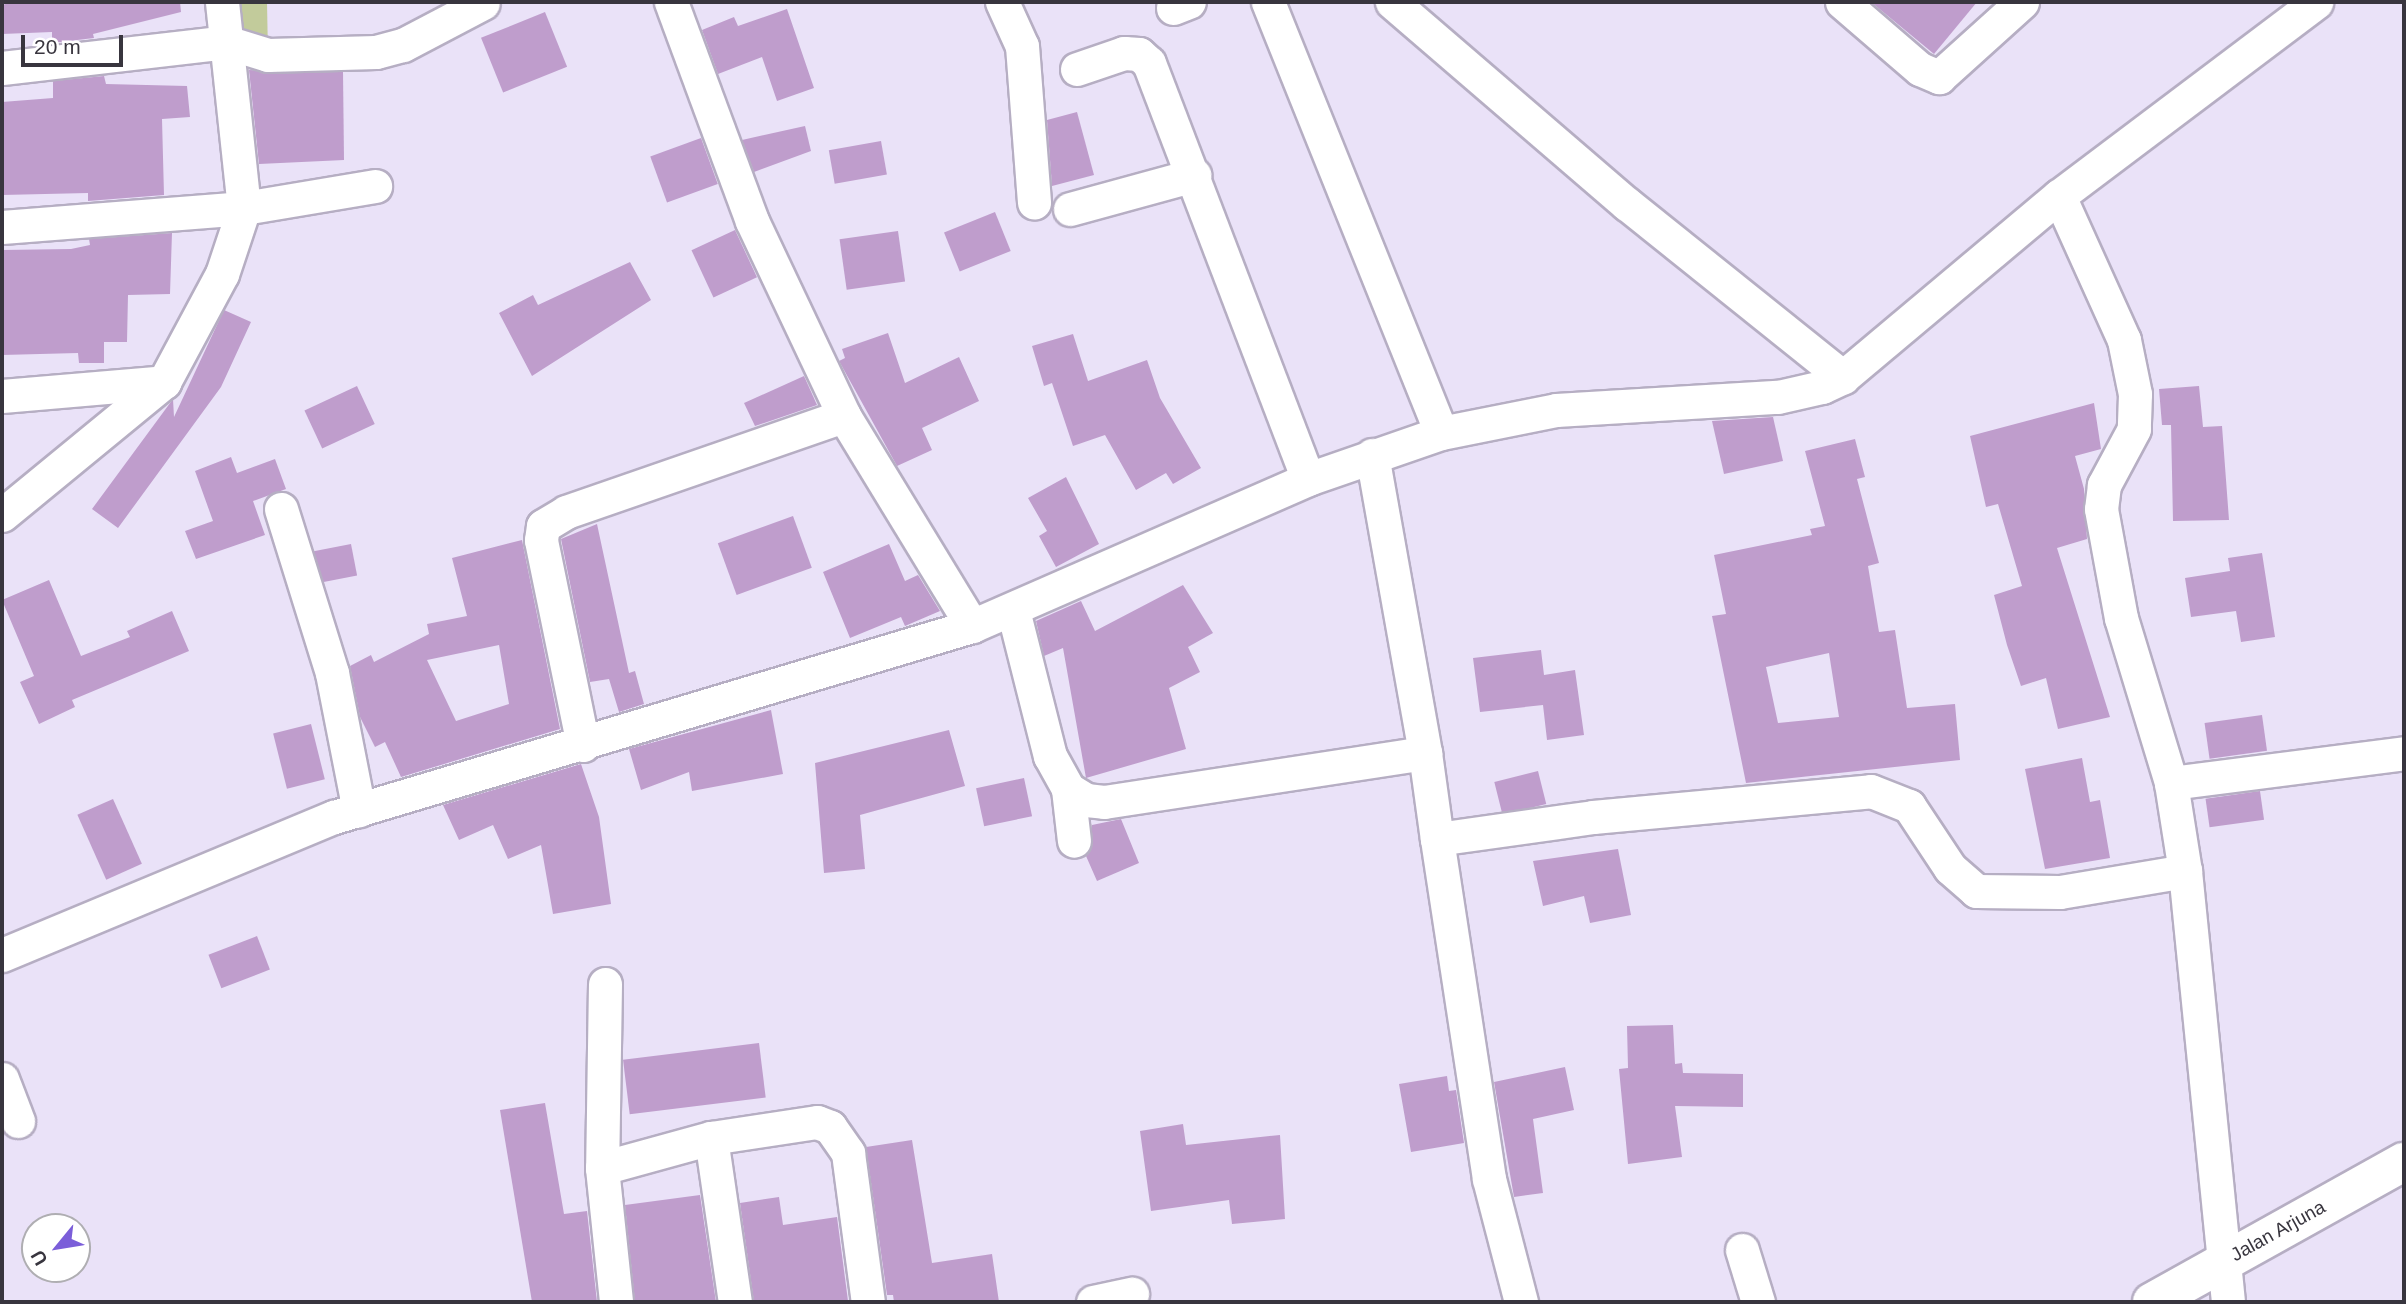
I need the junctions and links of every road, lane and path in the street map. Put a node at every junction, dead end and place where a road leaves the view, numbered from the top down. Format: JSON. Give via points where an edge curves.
{"nodes":[{"id":1,"x":222,"y":2,"type":"edge"},
{"id":2,"x":671,"y":2,"type":"edge"},
{"id":3,"x":1002,"y":2,"type":"edge"},
{"id":4,"x":1268,"y":2,"type":"edge"},
{"id":5,"x":1392,"y":2,"type":"edge"},
{"id":6,"x":1842,"y":2,"type":"edge"},
{"id":7,"x":2022,"y":2,"type":"edge"},
{"id":8,"x":2316,"y":2,"type":"edge"},
{"id":9,"x":483,"y":3,"type":"edge"},
{"id":10,"x":226,"y":42,"type":"junction"},
{"id":11,"x":2,"y":68,"type":"edge"},
{"id":12,"x":1077,"y":69,"type":"dead end"},
{"id":13,"x":1194,"y":175,"type":"junction"},
{"id":14,"x":375,"y":186,"type":"dead end"},
{"id":15,"x":2059,"y":195,"type":"junction"},
{"id":16,"x":1034,"y":204,"type":"dead end"},
{"id":17,"x":244,"y":208,"type":"junction"},
{"id":18,"x":1070,"y":209,"type":"dead end"},
{"id":19,"x":2,"y":227,"type":"edge"},
{"id":20,"x":1843,"y":377,"type":"junction"},
{"id":21,"x":164,"y":382,"type":"junction"},
{"id":22,"x":2,"y":396,"type":"edge"},
{"id":23,"x":844,"y":415,"type":"junction"},
{"id":24,"x":1441,"y":433,"type":"junction"},
{"id":25,"x":1372,"y":455,"type":"junction"},
{"id":26,"x":1308,"y":479,"type":"junction"},
{"id":27,"x":281,"y":509,"type":"dead end"},
{"id":28,"x":2,"y":515,"type":"edge"},
{"id":29,"x":1013,"y":610,"type":"junction"},
{"id":30,"x":972,"y":626,"type":"junction"},
{"id":31,"x":583,"y":745,"type":"junction"},
{"id":32,"x":1425,"y":753,"type":"junction"},
{"id":33,"x":2404,"y":753,"type":"edge"},
{"id":34,"x":2171,"y":783,"type":"junction"},
{"id":35,"x":1068,"y":789,"type":"junction"},
{"id":36,"x":359,"y":810,"type":"junction"},
{"id":37,"x":1437,"y":839,"type":"junction"},
{"id":38,"x":1074,"y":841,"type":"dead end"},
{"id":39,"x":2185,"y":871,"type":"junction"},
{"id":40,"x":2,"y":955,"type":"edge"},
{"id":41,"x":605,"y":984,"type":"dead end"},
{"id":42,"x":2,"y":1079,"type":"edge"},
{"id":43,"x":18,"y":1121,"type":"dead end"},
{"id":44,"x":711,"y":1138,"type":"junction"},
{"id":45,"x":2404,"y":1162,"type":"edge"},
{"id":46,"x":602,"y":1168,"type":"junction"},
{"id":47,"x":1742,"y":1250,"type":"dead end"},
{"id":48,"x":2227,"y":1260,"type":"junction"},
{"id":49,"x":1132,"y":1294,"type":"dead end"},
{"id":50,"x":616,"y":1302,"type":"edge"},
{"id":51,"x":736,"y":1302,"type":"edge"},
{"id":52,"x":868,"y":1302,"type":"edge"},
{"id":53,"x":1093,"y":1302,"type":"edge"},
{"id":54,"x":1521,"y":1302,"type":"edge"},
{"id":55,"x":1758,"y":1302,"type":"edge"},
{"id":56,"x":2152,"y":1302,"type":"edge"},
{"id":57,"x":2228,"y":1302,"type":"edge"}],
"edges":[{"from":1,"to":10,"type":"street"},
{"from":2,"to":23,"type":"street","via":[[752,221]]},
{"from":3,"to":16,"type":"street","via":[[1022,46]]},
{"from":4,"to":24,"type":"street"},
{"from":5,"to":20,"type":"street","via":[[1627,204]]},
{"from":6,"to":7,"type":"street","via":[[1934,77],[1947,74]]},
{"from":8,"to":15,"type":"street"},
{"from":9,"to":10,"type":"street","via":[[403,45],[376,52],[268,55]]},
{"from":10,"to":11,"type":"street"},
{"from":10,"to":17,"type":"street"},
{"from":12,"to":13,"type":"street","via":[[1124,53],[1145,58]]},
{"from":13,"to":18,"type":"street"},
{"from":13,"to":26,"type":"street"},
{"from":14,"to":17,"type":"street"},
{"from":15,"to":20,"type":"street"},
{"from":15,"to":34,"type":"street","via":[[2123,340],[2135,394],[2134,429],[2105,485],[2101,509],[2121,618]]},
{"from":17,"to":19,"type":"street"},
{"from":17,"to":21,"type":"street","via":[[222,274]]},
{"from":20,"to":24,"type":"street","via":[[1778,397],[1556,410]]},
{"from":21,"to":22,"type":"street"},
{"from":21,"to":28,"type":"street"},
{"from":23,"to":30,"type":"street"},
{"from":23,"to":31,"type":"street","via":[[566,512],[544,526],[541,540]]},
{"from":24,"to":25,"type":"street"},
{"from":25,"to":26,"type":"street"},
{"from":25,"to":32,"type":"street"},
{"from":26,"to":29,"type":"street"},
{"from":27,"to":36,"type":"street","via":[[331,673]]},
{"from":29,"to":30,"type":"street"},
{"from":29,"to":35,"type":"street","via":[[1050,756]]},
{"from":30,"to":31,"type":"street"},
{"from":31,"to":36,"type":"street"},
{"from":32,"to":35,"type":"street","via":[[1104,802]]},
{"from":32,"to":37,"type":"street"},
{"from":33,"to":34,"type":"street"},
{"from":34,"to":39,"type":"street"},
{"from":35,"to":38,"type":"street"},
{"from":36,"to":40,"type":"street"},
{"from":37,"to":39,"type":"street","via":[[1607,815],[1871,791],[1909,806],[1950,868],[1976,891],[2060,892]]},
{"from":37,"to":54,"type":"street","via":[[1489,1179]]},
{"from":39,"to":48,"type":"street"},
{"from":41,"to":46,"type":"street"},
{"from":42,"to":43,"type":"street"},
{"from":44,"to":46,"type":"street"},
{"from":44,"to":51,"type":"street"},
{"from":44,"to":52,"type":"street","via":[[817,1122],[838,1134],[848,1153]]},
{"from":45,"to":48,"type":"street","name":"Jalan Arjuna"},
{"from":46,"to":50,"type":"street"},
{"from":47,"to":55,"type":"street"},
{"from":48,"to":56,"type":"street","name":"Jalan Arjuna"},
{"from":48,"to":57,"type":"street"},
{"from":49,"to":53,"type":"street"}]}
